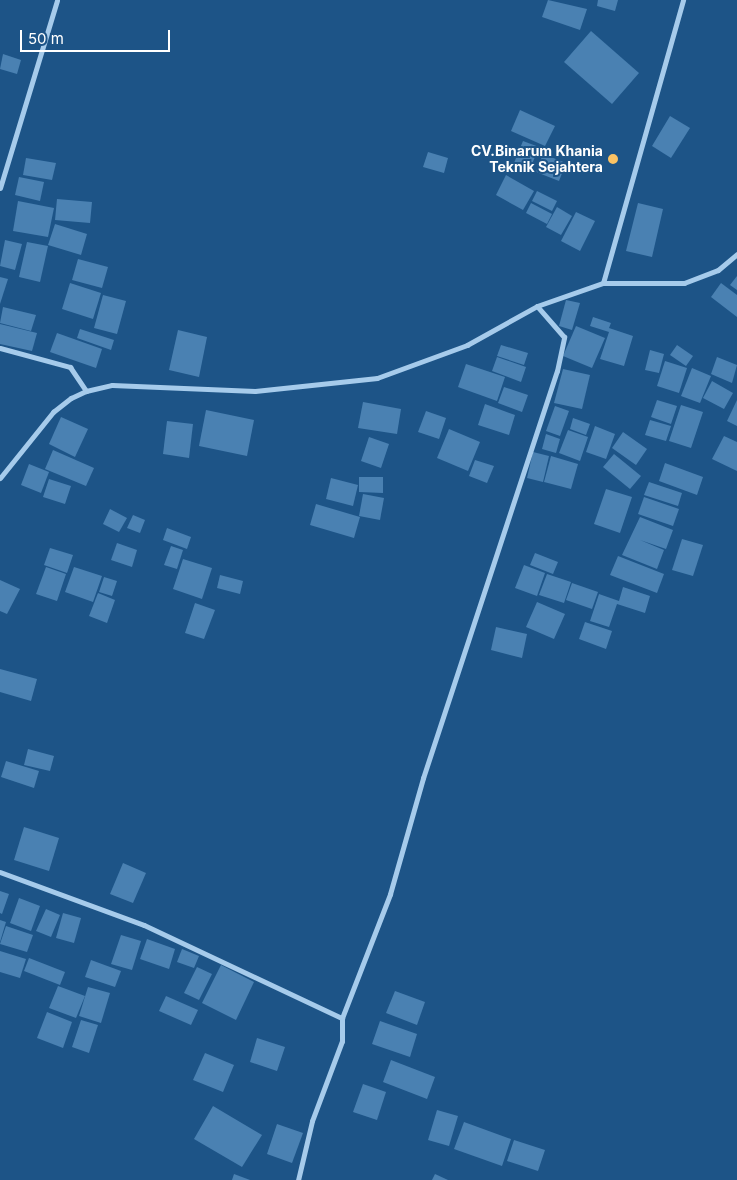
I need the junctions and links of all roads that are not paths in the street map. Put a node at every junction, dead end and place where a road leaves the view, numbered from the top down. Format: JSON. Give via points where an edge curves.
{"nodes":[{"id":1,"x":57,"y":0,"type":"edge"},
{"id":2,"x":683,"y":0,"type":"edge"},
{"id":3,"x":0,"y":188,"type":"edge"},
{"id":4,"x":737,"y":254,"type":"edge"},
{"id":5,"x":603,"y":282,"type":"junction"},
{"id":6,"x":536,"y":306,"type":"junction"},
{"id":7,"x":0,"y":348,"type":"edge"},
{"id":8,"x":86,"y":392,"type":"junction"},
{"id":9,"x":0,"y":478,"type":"edge"},
{"id":10,"x":0,"y":872,"type":"edge"},
{"id":11,"x":342,"y":1018,"type":"junction"},
{"id":12,"x":298,"y":1180,"type":"edge"}],
"edges":[{"from":1,"to":3,"type":"street"},
{"from":2,"to":5,"type":"street"},
{"from":4,"to":5,"type":"street","via":[[718,270],[684,284]]},
{"from":5,"to":6,"type":"street"},
{"from":6,"to":8,"type":"street","via":[[468,346],[377,378],[255,391],[112,385]]},
{"from":6,"to":11,"type":"street","via":[[565,340],[558,371],[423,778],[390,894]]},
{"from":7,"to":8,"type":"street","via":[[70,367]]},
{"from":8,"to":9,"type":"street","via":[[71,398],[53,412]]},
{"from":10,"to":11,"type":"street","via":[[144,926]]},
{"from":11,"to":12,"type":"street","via":[[342,1041],[312,1120]]}]}
